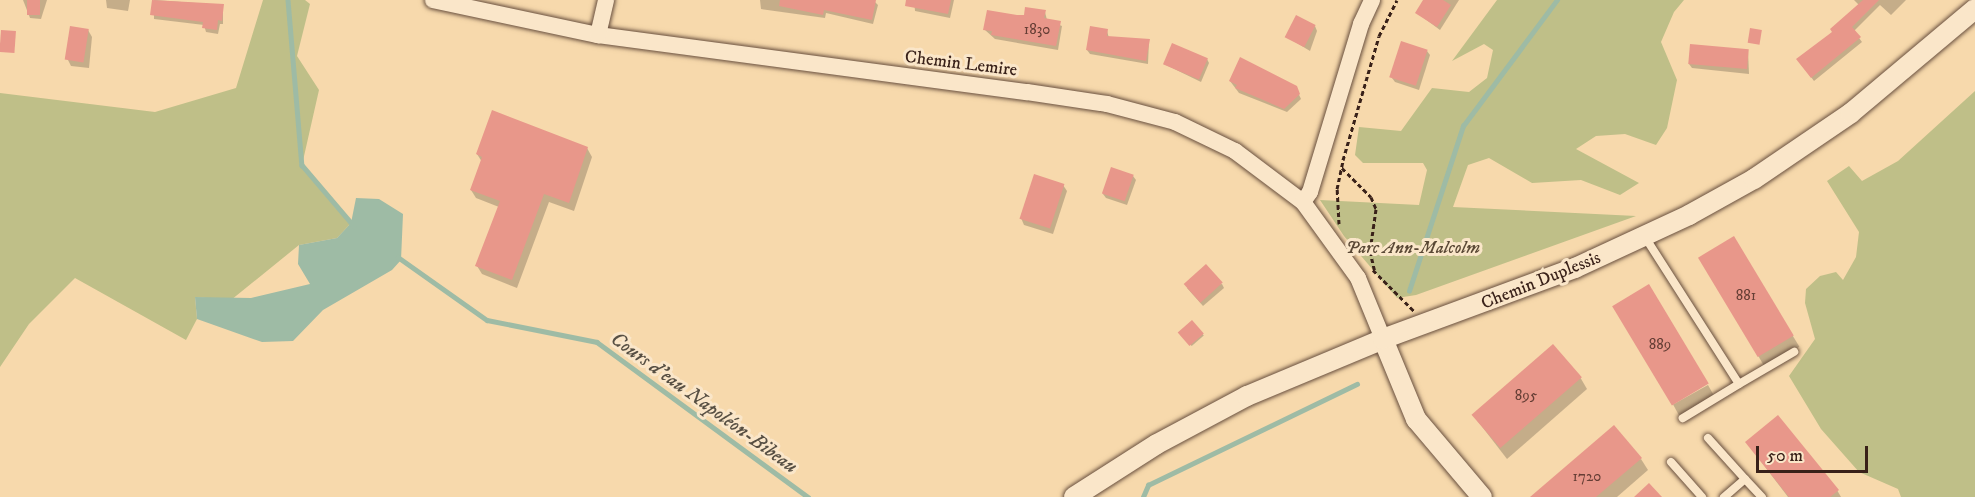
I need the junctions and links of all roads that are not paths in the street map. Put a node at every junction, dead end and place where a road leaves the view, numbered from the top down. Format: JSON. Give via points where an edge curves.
{"nodes":[{"id":1,"x":433,"y":0,"type":"edge"},
{"id":2,"x":606,"y":0,"type":"edge"},
{"id":3,"x":1372,"y":0,"type":"edge"},
{"id":4,"x":1975,"y":9,"type":"edge"},
{"id":5,"x":598,"y":35,"type":"junction"},
{"id":6,"x":1303,"y":202,"type":"junction"},
{"id":7,"x":1645,"y":236,"type":"junction"},
{"id":8,"x":1383,"y":339,"type":"junction"},
{"id":9,"x":1794,"y":352,"type":"dead end"},
{"id":10,"x":1739,"y":384,"type":"junction"},
{"id":11,"x":1683,"y":418,"type":"dead end"},
{"id":12,"x":1708,"y":438,"type":"dead end"},
{"id":13,"x":1671,"y":462,"type":"dead end"},
{"id":14,"x":1745,"y":479,"type":"junction"},
{"id":15,"x":1074,"y":497,"type":"edge"},
{"id":16,"x":1482,"y":497,"type":"edge"},
{"id":17,"x":1702,"y":497,"type":"edge"},
{"id":18,"x":1724,"y":497,"type":"edge"},
{"id":19,"x":1762,"y":497,"type":"edge"}],
"edges":[{"from":1,"to":5,"type":"street","name":"Chemin Lemire"},
{"from":2,"to":5,"type":"street"},
{"from":3,"to":6,"type":"street","via":[[1361,24],[1310,192]]},
{"from":4,"to":7,"type":"street","name":"Chemin Duplessis","via":[[1895,79],[1805,145],[1754,179]]},
{"from":5,"to":6,"type":"street","name":"Chemin Lemire","via":[[1027,92],[1148,113],[1235,151]]},
{"from":6,"to":8,"type":"street","name":"Chemin Lemire","via":[[1358,278]]},
{"from":7,"to":8,"type":"street","name":"Chemin Duplessis","via":[[1535,284]]},
{"from":7,"to":10,"type":"lane"},
{"from":8,"to":15,"type":"street","name":"Chemin Duplessis","via":[[1247,396],[1157,444]]},
{"from":8,"to":16,"type":"street","via":[[1416,419]]},
{"from":9,"to":10,"type":"lane"},
{"from":10,"to":11,"type":"lane"},
{"from":12,"to":14,"type":"lane"},
{"from":13,"to":17,"type":"lane"},
{"from":14,"to":18,"type":"lane"},
{"from":14,"to":19,"type":"lane"}]}
